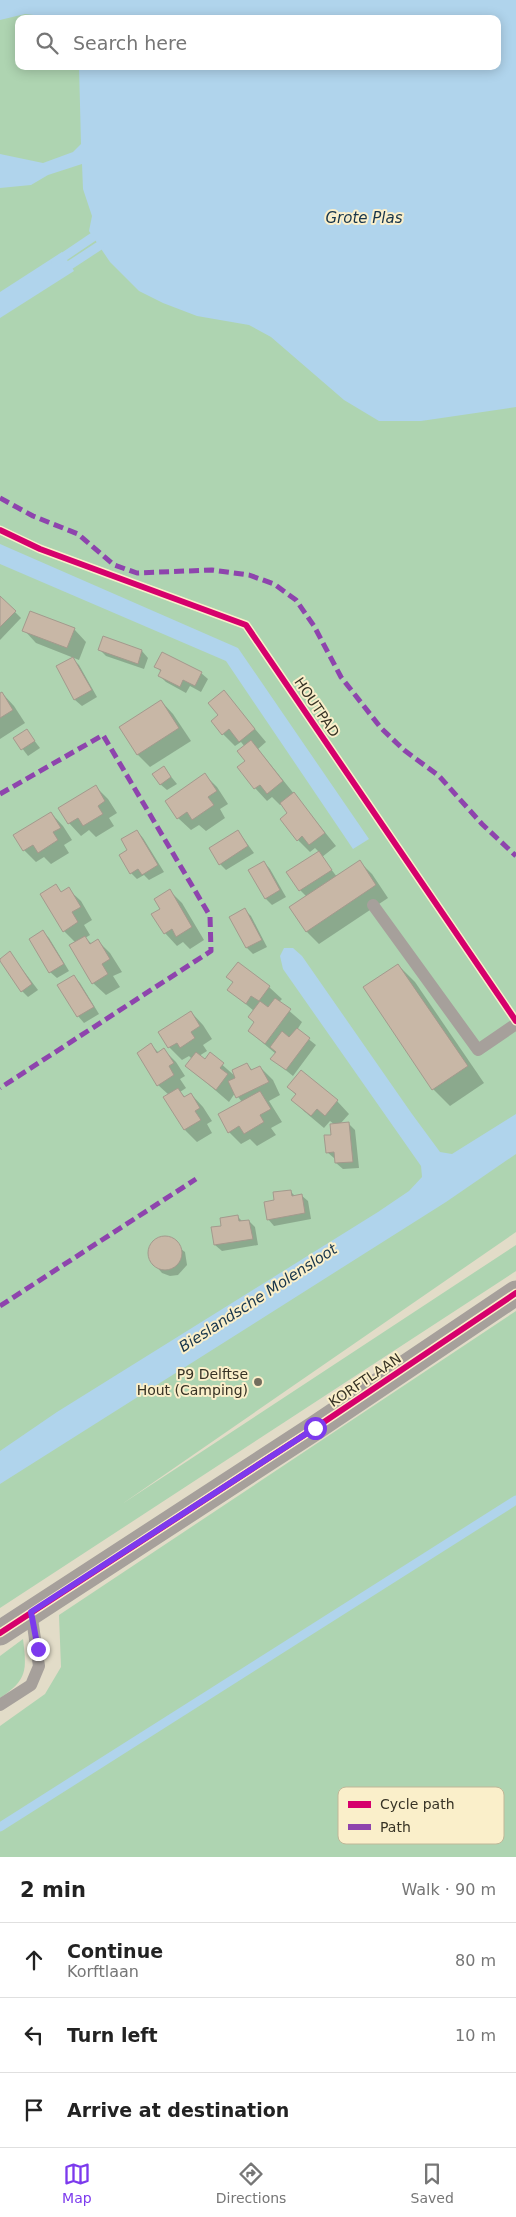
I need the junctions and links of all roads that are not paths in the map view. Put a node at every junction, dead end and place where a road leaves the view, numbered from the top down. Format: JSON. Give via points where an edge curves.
{"nodes":[{"id":1,"x":373,"y":905,"type":"dead end"},
{"id":2,"x":516,"y":1024,"type":"edge"},
{"id":3,"x":516,"y":1293,"type":"edge"},
{"id":4,"x":31,"y":1612,"type":"junction"},
{"id":5,"x":0,"y":1633,"type":"edge"},
{"id":6,"x":0,"y":1705,"type":"edge"}],
"edges":[{"from":1,"to":2,"type":"lane","via":[[478,1050]]},
{"from":3,"to":4,"type":"street","name":"KORFTLAAN"},
{"from":4,"to":5,"type":"street","name":"KORFTLAAN"},
{"from":4,"to":6,"type":"lane","via":[[39,1666],[30,1685]]}]}
